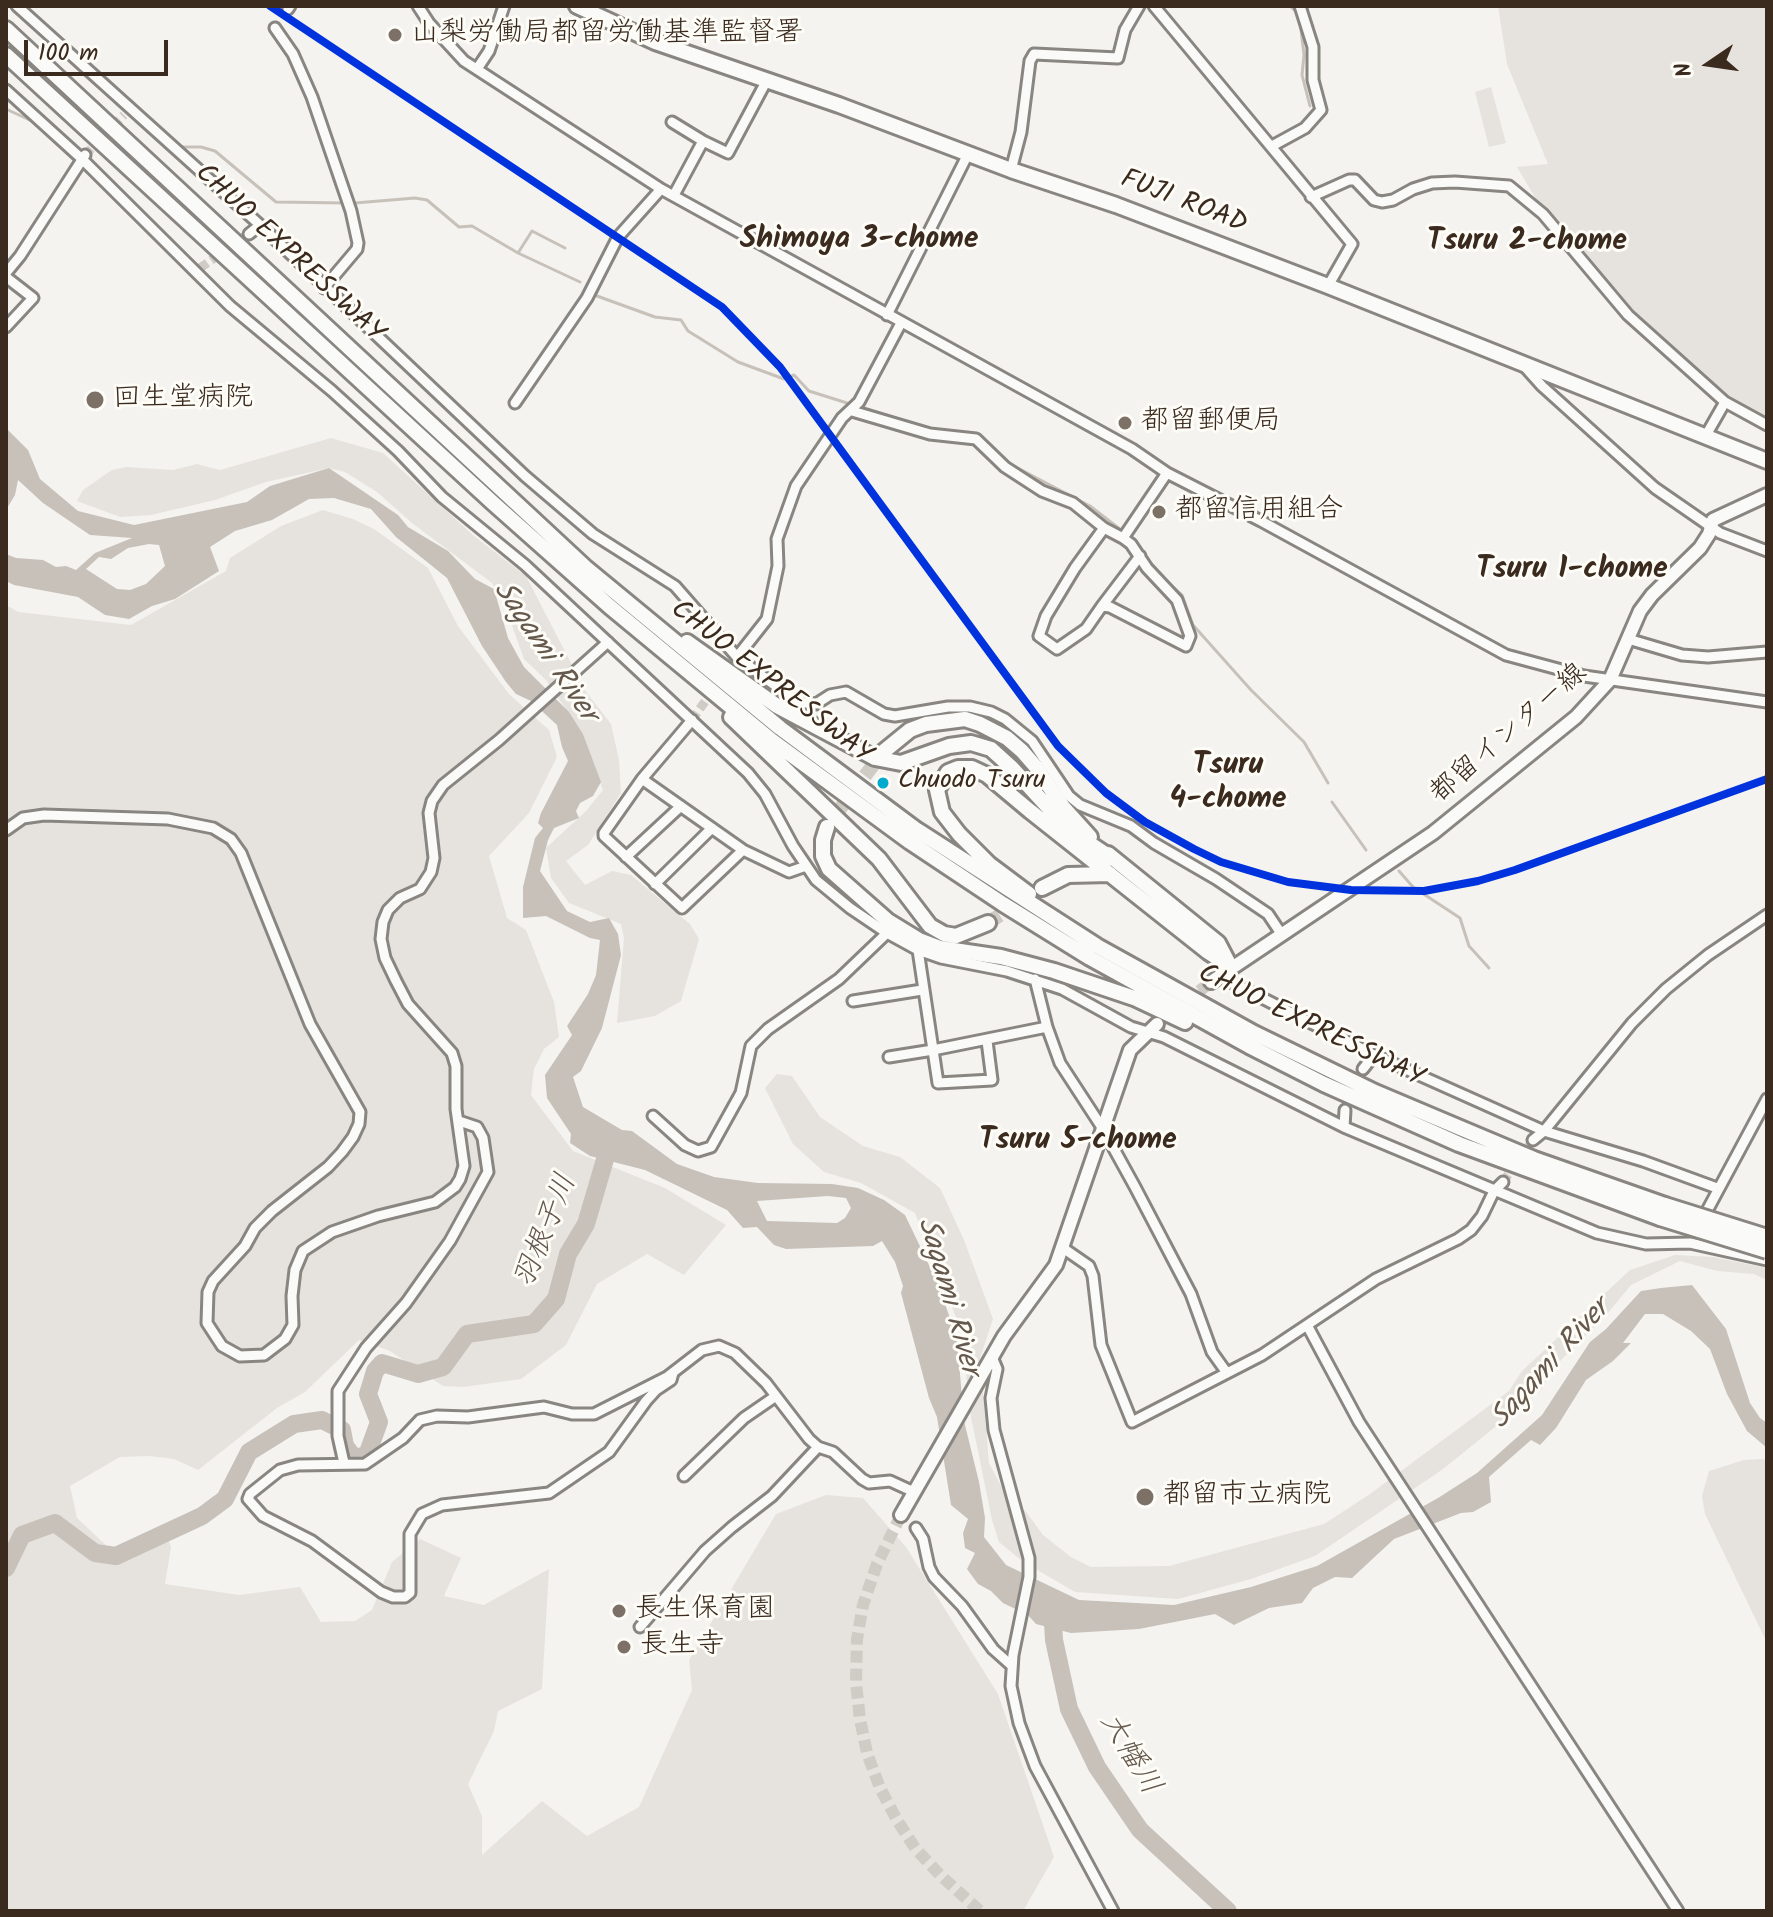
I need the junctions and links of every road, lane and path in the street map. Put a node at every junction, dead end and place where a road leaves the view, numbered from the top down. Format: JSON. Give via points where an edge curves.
{"nodes":[{"id":1,"x":17,"y":6,"type":"edge"},
{"id":2,"x":418,"y":6,"type":"edge"},
{"id":3,"x":504,"y":6,"type":"edge"},
{"id":4,"x":577,"y":6,"type":"edge"},
{"id":5,"x":1139,"y":6,"type":"edge"},
{"id":6,"x":1154,"y":6,"type":"edge"},
{"id":7,"x":1300,"y":6,"type":"edge"},
{"id":8,"x":275,"y":28,"type":"dead end"},
{"id":9,"x":6,"y":29,"type":"edge"},
{"id":10,"x":6,"y":55,"type":"edge"},
{"id":11,"x":477,"y":69,"type":"junction"},
{"id":12,"x":767,"y":80,"type":"junction"},
{"id":13,"x":6,"y":90,"type":"edge"},
{"id":14,"x":672,"y":122,"type":"dead end"},
{"id":15,"x":703,"y":141,"type":"junction"},
{"id":16,"x":1272,"y":146,"type":"junction"},
{"id":17,"x":968,"y":154,"type":"junction"},
{"id":18,"x":84,"y":157,"type":"junction"},
{"id":19,"x":1011,"y":170,"type":"junction"},
{"id":20,"x":661,"y":189,"type":"junction"},
{"id":21,"x":674,"y":195,"type":"junction"},
{"id":22,"x":1311,"y":197,"type":"junction"},
{"id":23,"x":260,"y":225,"type":"junction"},
{"id":24,"x":249,"y":234,"type":"tunnel mouth"},
{"id":25,"x":6,"y":275,"type":"edge"},
{"id":26,"x":1328,"y":286,"type":"junction"},
{"id":27,"x":324,"y":288,"type":"junction"},
{"id":28,"x":887,"y":315,"type":"junction"},
{"id":29,"x":901,"y":323,"type":"junction"},
{"id":30,"x":6,"y":327,"type":"edge"},
{"id":31,"x":1525,"y":367,"type":"junction"},
{"id":32,"x":1725,"y":402,"type":"junction"},
{"id":33,"x":515,"y":403,"type":"dead end"},
{"id":34,"x":852,"y":411,"type":"junction"},
{"id":35,"x":1767,"y":425,"type":"edge"},
{"id":36,"x":1705,"y":437,"type":"junction"},
{"id":37,"x":1767,"y":461,"type":"edge"},
{"id":38,"x":1167,"y":473,"type":"junction"},
{"id":39,"x":1767,"y":495,"type":"edge"},
{"id":40,"x":1710,"y":527,"type":"junction"},
{"id":41,"x":1104,"y":528,"type":"junction"},
{"id":42,"x":1123,"y":538,"type":"junction"},
{"id":43,"x":1767,"y":551,"type":"edge"},
{"id":44,"x":1140,"y":556,"type":"junction"},
{"id":45,"x":586,"y":568,"type":"junction"},
{"id":46,"x":1102,"y":606,"type":"junction"},
{"id":47,"x":1628,"y":639,"type":"junction"},
{"id":48,"x":649,"y":640,"type":"junction"},
{"id":49,"x":608,"y":642,"type":"junction"},
{"id":50,"x":1767,"y":652,"type":"edge"},
{"id":51,"x":737,"y":657,"type":"junction"},
{"id":52,"x":1610,"y":680,"type":"junction"},
{"id":53,"x":1767,"y":702,"type":"edge"},
{"id":54,"x":692,"y":720,"type":"junction"},
{"id":55,"x":883,"y":752,"type":"tunnel mouth"},
{"id":56,"x":642,"y":779,"type":"junction"},
{"id":57,"x":681,"y":806,"type":"junction"},
{"id":58,"x":827,"y":827,"type":"tunnel mouth"},
{"id":59,"x":712,"y":828,"type":"junction"},
{"id":60,"x":6,"y":830,"type":"edge"},
{"id":61,"x":743,"y":850,"type":"junction"},
{"id":62,"x":626,"y":857,"type":"junction"},
{"id":63,"x":806,"y":866,"type":"junction"},
{"id":64,"x":1112,"y":867,"type":"junction"},
{"id":65,"x":655,"y":884,"type":"junction"},
{"id":66,"x":1042,"y":888,"type":"dead end"},
{"id":67,"x":1767,"y":915,"type":"edge"},
{"id":68,"x":988,"y":923,"type":"tunnel mouth"},
{"id":69,"x":887,"y":933,"type":"junction"},
{"id":70,"x":1282,"y":935,"type":"junction"},
{"id":71,"x":918,"y":950,"type":"junction"},
{"id":72,"x":1220,"y":975,"type":"junction"},
{"id":73,"x":1148,"y":976,"type":"junction"},
{"id":74,"x":1035,"y":979,"type":"junction"},
{"id":75,"x":922,"y":990,"type":"junction"},
{"id":76,"x":853,"y":1001,"type":"dead end"},
{"id":77,"x":1047,"y":1027,"type":"junction"},
{"id":78,"x":1152,"y":1028,"type":"junction"},
{"id":79,"x":987,"y":1041,"type":"junction"},
{"id":80,"x":933,"y":1050,"type":"junction"},
{"id":81,"x":1374,"y":1055,"type":"junction"},
{"id":82,"x":889,"y":1057,"type":"dead end"},
{"id":83,"x":1363,"y":1069,"type":"dead end"},
{"id":84,"x":1324,"y":1084,"type":"junction"},
{"id":85,"x":1767,"y":1099,"type":"edge"},
{"id":86,"x":1345,"y":1110,"type":"dead end"},
{"id":87,"x":653,"y":1116,"type":"dead end"},
{"id":88,"x":459,"y":1121,"type":"junction"},
{"id":89,"x":1344,"y":1127,"type":"junction"},
{"id":90,"x":1103,"y":1129,"type":"junction"},
{"id":91,"x":1544,"y":1131,"type":"junction"},
{"id":92,"x":1533,"y":1140,"type":"tunnel mouth"},
{"id":93,"x":1503,"y":1182,"type":"tunnel mouth"},
{"id":94,"x":1717,"y":1188,"type":"junction"},
{"id":95,"x":1494,"y":1191,"type":"junction"},
{"id":96,"x":1662,"y":1212,"type":"junction"},
{"id":97,"x":1767,"y":1237,"type":"edge"},
{"id":98,"x":1690,"y":1243,"type":"junction"},
{"id":99,"x":1063,"y":1248,"type":"junction"},
{"id":100,"x":1767,"y":1251,"type":"edge"},
{"id":101,"x":1767,"y":1260,"type":"edge"},
{"id":102,"x":1307,"y":1325,"type":"junction"},
{"id":103,"x":992,"y":1357,"type":"junction"},
{"id":104,"x":673,"y":1373,"type":"junction"},
{"id":105,"x":1227,"y":1373,"type":"junction"},
{"id":106,"x":776,"y":1396,"type":"junction"},
{"id":107,"x":818,"y":1447,"type":"junction"},
{"id":108,"x":344,"y":1463,"type":"junction"},
{"id":109,"x":684,"y":1476,"type":"dead end"},
{"id":110,"x":916,"y":1489,"type":"junction"},
{"id":111,"x":901,"y":1515,"type":"tunnel mouth"},
{"id":112,"x":916,"y":1528,"type":"dead end"},
{"id":113,"x":640,"y":1627,"type":"dead end"},
{"id":114,"x":1012,"y":1666,"type":"junction"},
{"id":115,"x":1113,"y":1911,"type":"edge"},
{"id":116,"x":1678,"y":1911,"type":"edge"}],
"edges":[{"from":1,"to":23,"type":"street","via":[[127,112]]},
{"from":2,"to":11,"type":"street","via":[[446,43]]},
{"from":3,"to":11,"type":"street"},
{"from":4,"to":12,"type":"highway","name":"FUJI ROAD","via":[[655,42]]},
{"from":5,"to":19,"type":"street","via":[[1118,58],[1034,54]]},
{"from":6,"to":16,"type":"street"},
{"from":7,"to":16,"type":"street","via":[[1313,47],[1313,80],[1321,110],[1305,128]]},
{"from":8,"to":27,"type":"street","via":[[312,97],[358,243]]},
{"from":9,"to":45,"type":"highway","name":"CHUO EXPRESSWAY"},
{"from":10,"to":48,"type":"highway","name":"CHUO EXPRESSWAY"},
{"from":11,"to":20,"type":"street"},
{"from":12,"to":15,"type":"street","via":[[728,153]]},
{"from":12,"to":17,"type":"highway","name":"FUJI ROAD"},
{"from":13,"to":18,"type":"street"},
{"from":14,"to":15,"type":"street"},
{"from":15,"to":21,"type":"street"},
{"from":16,"to":22,"type":"street"},
{"from":17,"to":19,"type":"highway","name":"FUJI ROAD"},
{"from":17,"to":28,"type":"street"},
{"from":18,"to":25,"type":"street"},
{"from":18,"to":49,"type":"street","via":[[230,306],[332,391],[442,497]]},
{"from":19,"to":26,"type":"highway","name":"FUJI ROAD"},
{"from":20,"to":21,"type":"street"},
{"from":20,"to":33,"type":"street","via":[[618,237],[587,298]]},
{"from":21,"to":28,"type":"street"},
{"from":22,"to":26,"type":"street","via":[[1352,244]]},
{"from":22,"to":32,"type":"street","via":[[1349,180],[1382,202],[1432,183],[1509,186],[1543,214],[1628,315]]},
{"from":23,"to":24,"type":"street"},
{"from":23,"to":27,"type":"street"},
{"from":25,"to":30,"type":"street","via":[[33,298]]},
{"from":26,"to":31,"type":"highway","name":"FUJI ROAD"},
{"from":27,"to":51,"type":"street","via":[[525,476],[582,524],[675,586]]},
{"from":28,"to":29,"type":"street"},
{"from":29,"to":34,"type":"street"},
{"from":29,"to":38,"type":"street"},
{"from":31,"to":36,"type":"highway","name":"FUJI ROAD"},
{"from":31,"to":40,"type":"street","via":[[1655,488]]},
{"from":32,"to":35,"type":"street"},
{"from":32,"to":36,"type":"street"},
{"from":34,"to":41,"type":"street","via":[[930,434],[976,439],[1005,467],[1073,503]]},
{"from":34,"to":51,"type":"street","via":[[796,486],[777,539],[778,566],[767,619]]},
{"from":36,"to":37,"type":"highway","name":"FUJI ROAD"},
{"from":38,"to":42,"type":"street"},
{"from":38,"to":52,"type":"street","via":[[1506,655]]},
{"from":39,"to":40,"type":"main road","name":"都留インター線","via":[[1717,516]]},
{"from":40,"to":43,"type":"street"},
{"from":40,"to":47,"type":"main road","name":"都留インター線","via":[[1689,561],[1645,603]]},
{"from":41,"to":42,"type":"street"},
{"from":41,"to":46,"type":"street","via":[[1046,616],[1039,636],[1057,649],[1086,629]]},
{"from":42,"to":44,"type":"street"},
{"from":44,"to":46,"type":"street"},
{"from":44,"to":46,"type":"street","via":[[1177,600],[1190,636],[1186,646]]},
{"from":45,"to":64,"type":"highway","via":[[777,706],[875,758],[901,763],[971,743],[991,749]]},
{"from":45,"to":73,"type":"highway","name":"CHUO EXPRESSWAY","via":[[849,781],[1010,892]]},
{"from":47,"to":50,"type":"street","via":[[1682,655]]},
{"from":47,"to":52,"type":"main road","name":"都留インター線"},
{"from":48,"to":68,"type":"highway","via":[[879,859],[930,926],[956,936]]},
{"from":48,"to":84,"type":"highway","name":"CHUO EXPRESSWAY","via":[[829,785],[1003,904],[1142,988]]},
{"from":49,"to":54,"type":"street"},
{"from":49,"to":88,"type":"street","via":[[443,785],[429,813],[431,872],[420,889],[388,910],[383,922],[385,958],[408,1004],[452,1053]]},
{"from":51,"to":70,"type":"street","via":[[807,705],[846,692],[895,716],[970,707],[1005,719],[1032,741],[1080,805],[1131,826],[1216,879],[1268,914]]},
{"from":52,"to":53,"type":"street"},
{"from":52,"to":70,"type":"main road","name":"都留インター線","via":[[1576,717],[1433,833]]},
{"from":54,"to":56,"type":"street"},
{"from":54,"to":63,"type":"street","via":[[765,794]]},
{"from":55,"to":64,"type":"highway","via":[[926,724],[965,719],[993,729],[1036,767]]},
{"from":56,"to":57,"type":"street"},
{"from":56,"to":62,"type":"street","via":[[604,833]]},
{"from":57,"to":59,"type":"street"},
{"from":57,"to":62,"type":"street"},
{"from":58,"to":84,"type":"highway","via":[[823,856],[829,869],[888,921],[919,940],[1026,962],[1134,998]]},
{"from":59,"to":61,"type":"street"},
{"from":59,"to":65,"type":"street"},
{"from":60,"to":88,"type":"street","via":[[23,818],[44,815],[137,817],[195,823],[231,839],[300,1000],[356,1101],[360,1112],[353,1137],[328,1167],[255,1228],[236,1259],[213,1281],[207,1323],[222,1346],[240,1356],[264,1355],[285,1339],[293,1325],[295,1270],[303,1251],[314,1242],[378,1216],[435,1202],[455,1187],[464,1166]]},
{"from":61,"to":63,"type":"street","via":[[789,872]]},
{"from":61,"to":65,"type":"street","via":[[682,908]]},
{"from":62,"to":65,"type":"street"},
{"from":63,"to":69,"type":"street","via":[[816,880]]},
{"from":64,"to":66,"type":"highway","via":[[1068,875]]},
{"from":64,"to":72,"type":"highway","via":[[1218,943]]},
{"from":64,"to":73,"type":"highway","via":[[987,775],[958,768],[939,783],[942,812],[989,864]]},
{"from":67,"to":91,"type":"street","via":[[1666,989]]},
{"from":69,"to":71,"type":"street"},
{"from":69,"to":87,"type":"street","via":[[839,979],[751,1046],[741,1093],[711,1147],[698,1151],[685,1145]]},
{"from":70,"to":72,"type":"main road","name":"都留インター線"},
{"from":71,"to":74,"type":"street"},
{"from":71,"to":75,"type":"street"},
{"from":72,"to":81,"type":"street"},
{"from":73,"to":96,"type":"highway","name":"CHUO EXPRESSWAY","via":[[1375,1092]]},
{"from":74,"to":77,"type":"street"},
{"from":74,"to":78,"type":"street","via":[[1131,1027]]},
{"from":75,"to":76,"type":"street"},
{"from":75,"to":80,"type":"street"},
{"from":77,"to":79,"type":"street"},
{"from":77,"to":90,"type":"street","via":[[1060,1063]]},
{"from":78,"to":89,"type":"street"},
{"from":78,"to":90,"type":"main road","via":[[1130,1050]]},
{"from":79,"to":80,"type":"street"},
{"from":79,"to":80,"type":"street","via":[[992,1080],[938,1083]]},
{"from":80,"to":82,"type":"street"},
{"from":81,"to":83,"type":"street"},
{"from":81,"to":91,"type":"street"},
{"from":84,"to":96,"type":"highway","name":"CHUO EXPRESSWAY","via":[[1459,1144]]},
{"from":85,"to":94,"type":"street"},
{"from":86,"to":89,"type":"street"},
{"from":88,"to":108,"type":"street","via":[[477,1127],[488,1172],[450,1241],[338,1391]]},
{"from":89,"to":95,"type":"street"},
{"from":90,"to":99,"type":"main road"},
{"from":90,"to":105,"type":"street","via":[[1185,1281],[1212,1352]]},
{"from":91,"to":92,"type":"street"},
{"from":91,"to":94,"type":"street"},
{"from":93,"to":95,"type":"street"},
{"from":94,"to":98,"type":"street"},
{"from":95,"to":98,"type":"street","via":[[1597,1233],[1646,1244]]},
{"from":95,"to":102,"type":"street","via":[[1471,1230],[1376,1279]]},
{"from":96,"to":97,"type":"highway","name":"CHUO EXPRESSWAY","bridge":true},
{"from":96,"to":100,"type":"highway","name":"CHUO EXPRESSWAY","bridge":true},
{"from":98,"to":101,"type":"street"},
{"from":99,"to":103,"type":"main road"},
{"from":99,"to":105,"type":"street","via":[[1089,1266],[1093,1276],[1101,1345],[1132,1422]]},
{"from":102,"to":105,"type":"street"},
{"from":102,"to":116,"type":"street","via":[[1359,1422]]},
{"from":103,"to":110,"type":"main road"},
{"from":103,"to":114,"type":"street","via":[[997,1369],[991,1398],[994,1430],[1029,1558]]},
{"from":104,"to":106,"type":"street","via":[[702,1350],[719,1346],[735,1353]]},
{"from":104,"to":108,"type":"street","via":[[594,1414],[544,1407],[420,1420],[377,1458],[365,1464]]},
{"from":104,"to":108,"type":"street","via":[[609,1452],[549,1493],[442,1505],[422,1514],[410,1534],[410,1593],[405,1597],[381,1592],[312,1541],[263,1516],[248,1499],[280,1470]]},
{"from":106,"to":107,"type":"street"},
{"from":106,"to":109,"type":"street","via":[[744,1418]]},
{"from":107,"to":110,"type":"street","via":[[833,1452],[869,1483],[890,1481]]},
{"from":107,"to":113,"type":"street","via":[[772,1496],[705,1551]]},
{"from":110,"to":111,"type":"main road"},
{"from":112,"to":114,"type":"street","via":[[934,1577]]},
{"from":114,"to":115,"type":"street","via":[[1011,1686],[1027,1747]]}]}
